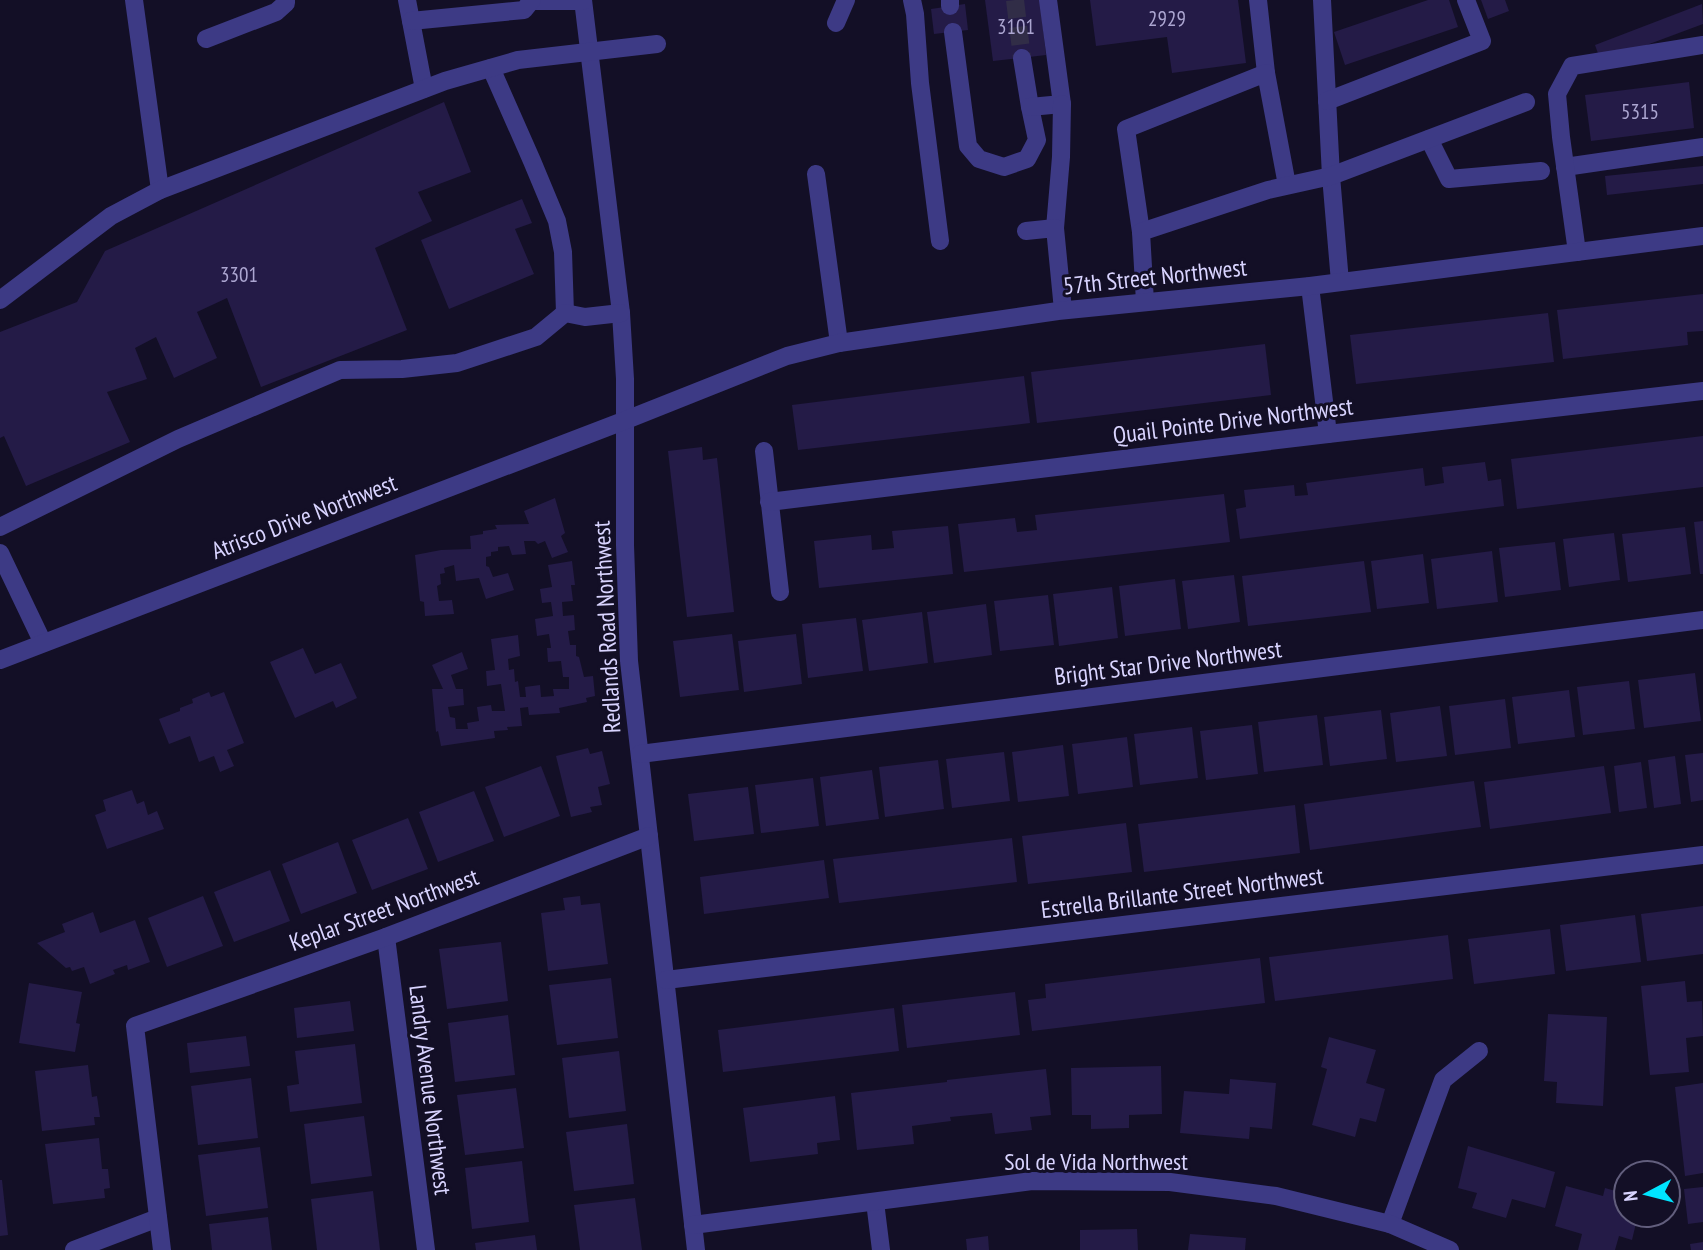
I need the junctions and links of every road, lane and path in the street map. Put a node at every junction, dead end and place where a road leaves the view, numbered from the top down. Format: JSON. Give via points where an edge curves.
{"nodes":[{"id":1,"x":134,"y":0,"type":"edge"},
{"id":2,"x":286,"y":0,"type":"edge"},
{"id":3,"x":407,"y":0,"type":"edge"},
{"id":4,"x":583,"y":0,"type":"edge"},
{"id":5,"x":846,"y":0,"type":"edge"},
{"id":6,"x":912,"y":0,"type":"edge"},
{"id":7,"x":1048,"y":0,"type":"edge"},
{"id":8,"x":1258,"y":0,"type":"edge"},
{"id":9,"x":1466,"y":0,"type":"edge"},
{"id":10,"x":532,"y":1,"type":"edge"},
{"id":11,"x":1327,"y":1,"type":"edge"},
{"id":12,"x":411,"y":21,"type":"junction"},
{"id":13,"x":836,"y":23,"type":"dead end"},
{"id":14,"x":953,"y":32,"type":"dead end"},
{"id":15,"x":206,"y":39,"type":"dead end"},
{"id":16,"x":657,"y":44,"type":"dead end"},
{"id":17,"x":1703,"y":45,"type":"edge"},
{"id":18,"x":589,"y":52,"type":"junction"},
{"id":19,"x":1021,"y":58,"type":"tunnel mouth"},
{"id":20,"x":491,"y":68,"type":"junction"},
{"id":21,"x":1266,"y":73,"type":"junction"},
{"id":22,"x":424,"y":89,"type":"junction"},
{"id":23,"x":1328,"y":101,"type":"junction"},
{"id":24,"x":1527,"y":102,"type":"dead end"},
{"id":25,"x":1062,"y":104,"type":"junction"},
{"id":26,"x":1030,"y":107,"type":"junction"},
{"id":27,"x":1429,"y":139,"type":"junction"},
{"id":28,"x":1703,"y":147,"type":"edge"},
{"id":29,"x":1565,"y":167,"type":"junction"},
{"id":30,"x":1541,"y":171,"type":"dead end"},
{"id":31,"x":816,"y":174,"type":"dead end"},
{"id":32,"x":1331,"y":176,"type":"junction"},
{"id":33,"x":1287,"y":186,"type":"junction"},
{"id":34,"x":160,"y":190,"type":"junction"},
{"id":35,"x":1055,"y":228,"type":"junction"},
{"id":36,"x":1026,"y":231,"type":"dead end"},
{"id":37,"x":1141,"y":232,"type":"junction"},
{"id":38,"x":1703,"y":236,"type":"edge"},
{"id":39,"x":940,"y":242,"type":"dead end"},
{"id":40,"x":1577,"y":252,"type":"junction"},
{"id":41,"x":1339,"y":282,"type":"junction"},
{"id":42,"x":1310,"y":286,"type":"junction"},
{"id":43,"x":0,"y":300,"type":"edge"},
{"id":44,"x":1145,"y":302,"type":"junction"},
{"id":45,"x":1063,"y":310,"type":"junction"},
{"id":46,"x":565,"y":313,"type":"junction"},
{"id":47,"x":621,"y":313,"type":"junction"},
{"id":48,"x":839,"y":343,"type":"junction"},
{"id":49,"x":1703,"y":391,"type":"edge"},
{"id":50,"x":626,"y":420,"type":"junction"},
{"id":51,"x":1328,"y":434,"type":"junction"},
{"id":52,"x":764,"y":451,"type":"dead end"},
{"id":53,"x":769,"y":502,"type":"junction"},
{"id":54,"x":0,"y":527,"type":"edge"},
{"id":55,"x":0,"y":553,"type":"edge"},
{"id":56,"x":780,"y":592,"type":"dead end"},
{"id":57,"x":1703,"y":620,"type":"edge"},
{"id":58,"x":43,"y":643,"type":"junction"},
{"id":59,"x":0,"y":660,"type":"edge"},
{"id":60,"x":640,"y":754,"type":"junction"},
{"id":61,"x":649,"y":836,"type":"junction"},
{"id":62,"x":1703,"y":855,"type":"edge"},
{"id":63,"x":386,"y":937,"type":"junction"},
{"id":64,"x":666,"y":980,"type":"junction"},
{"id":65,"x":1479,"y":1051,"type":"dead end"},
{"id":66,"x":875,"y":1202,"type":"junction"},
{"id":67,"x":158,"y":1218,"type":"junction"},
{"id":68,"x":1390,"y":1224,"type":"junction"},
{"id":69,"x":693,"y":1225,"type":"junction"},
{"id":70,"x":74,"y":1250,"type":"edge"},
{"id":71,"x":162,"y":1250,"type":"edge"},
{"id":72,"x":426,"y":1250,"type":"edge"},
{"id":73,"x":696,"y":1250,"type":"edge"},
{"id":74,"x":881,"y":1250,"type":"edge"},
{"id":75,"x":1450,"y":1250,"type":"edge"}],
"edges":[{"from":1,"to":34,"type":"street"},
{"from":2,"to":15,"type":"street","via":[[276,12]]},
{"from":3,"to":12,"type":"street"},
{"from":4,"to":10,"type":"street"},
{"from":4,"to":18,"type":"street","name":"Redlands Road Northwest"},
{"from":5,"to":13,"type":"street"},
{"from":6,"to":39,"type":"street"},
{"from":7,"to":25,"type":"street"},
{"from":8,"to":21,"type":"street"},
{"from":9,"to":23,"type":"street","via":[[1482,41]]},
{"from":10,"to":12,"type":"street","via":[[524,10]]},
{"from":11,"to":23,"type":"street"},
{"from":12,"to":22,"type":"street"},
{"from":14,"to":26,"type":"street","via":[[968,146],[979,159],[1004,167],[1027,159],[1037,140]]},
{"from":16,"to":18,"type":"street"},
{"from":17,"to":29,"type":"street","via":[[1573,66],[1557,94]]},
{"from":18,"to":20,"type":"street","via":[[518,60]]},
{"from":18,"to":47,"type":"street","name":"Redlands Road Northwest"},
{"from":19,"to":26,"type":"street"},
{"from":20,"to":22,"type":"street"},
{"from":20,"to":46,"type":"street","via":[[557,221]]},
{"from":21,"to":33,"type":"street"},
{"from":21,"to":37,"type":"street","via":[[1126,129]]},
{"from":22,"to":34,"type":"street"},
{"from":23,"to":32,"type":"street"},
{"from":24,"to":27,"type":"street"},
{"from":25,"to":26,"type":"street"},
{"from":25,"to":35,"type":"street"},
{"from":27,"to":30,"type":"street","via":[[1449,179]]},
{"from":27,"to":32,"type":"street"},
{"from":28,"to":29,"type":"street"},
{"from":29,"to":40,"type":"street"},
{"from":31,"to":48,"type":"street"},
{"from":32,"to":33,"type":"street"},
{"from":32,"to":41,"type":"street"},
{"from":33,"to":37,"type":"street"},
{"from":34,"to":43,"type":"street","via":[[111,216]]},
{"from":35,"to":36,"type":"street"},
{"from":35,"to":45,"type":"street"},
{"from":37,"to":44,"type":"street"},
{"from":38,"to":40,"type":"street","name":"57th Street Northwest"},
{"from":40,"to":41,"type":"street","name":"57th Street Northwest"},
{"from":41,"to":42,"type":"street","name":"57th Street Northwest"},
{"from":42,"to":44,"type":"street","name":"57th Street Northwest"},
{"from":42,"to":51,"type":"street"},
{"from":44,"to":45,"type":"street","name":"57th Street Northwest"},
{"from":45,"to":48,"type":"street","name":"57th Street Northwest"},
{"from":46,"to":47,"type":"street","via":[[585,317]]},
{"from":46,"to":54,"type":"street","via":[[536,337],[457,363],[340,370],[178,439]]},
{"from":47,"to":50,"type":"street","name":"Redlands Road Northwest"},
{"from":48,"to":50,"type":"street","name":"57th Street Northwest","via":[[787,356]]},
{"from":49,"to":51,"type":"street","name":"Quail Pointe Drive Northwest"},
{"from":50,"to":58,"type":"street","name":"Atrisco Drive Northwest"},
{"from":50,"to":60,"type":"street","name":"Redlands Road Northwest","via":[[629,661]]},
{"from":51,"to":53,"type":"street","name":"Quail Pointe Drive Northwest"},
{"from":52,"to":53,"type":"street"},
{"from":53,"to":56,"type":"street"},
{"from":55,"to":58,"type":"street"},
{"from":57,"to":60,"type":"street","name":"Bright Star Drive Northwest"},
{"from":58,"to":59,"type":"street","name":"Atrisco Drive Northwest"},
{"from":60,"to":61,"type":"street","name":"Redlands Road Northwest"},
{"from":61,"to":63,"type":"street","name":"Keplar Street Northwest"},
{"from":61,"to":64,"type":"street","name":"Redlands Road Northwest"},
{"from":62,"to":64,"type":"street","name":"Estrella Brillante Street Northwest"},
{"from":63,"to":67,"type":"street","name":"Keplar Street Northwest","via":[[135,1026]]},
{"from":63,"to":72,"type":"street","name":"Landry Avenue Northwest"},
{"from":64,"to":69,"type":"street","name":"Redlands Road Northwest"},
{"from":65,"to":68,"type":"street","via":[[1443,1080]]},
{"from":66,"to":68,"type":"street","name":"Sol de Vida Northwest","via":[[1032,1181],[1170,1182],[1276,1196]]},
{"from":66,"to":69,"type":"street","name":"Sol de Vida Northwest"},
{"from":66,"to":74,"type":"street"},
{"from":67,"to":70,"type":"street"},
{"from":67,"to":71,"type":"street"},
{"from":68,"to":75,"type":"street","name":"Sol de Vida Northwest"},
{"from":69,"to":73,"type":"street","name":"Redlands Road Northwest"}]}
